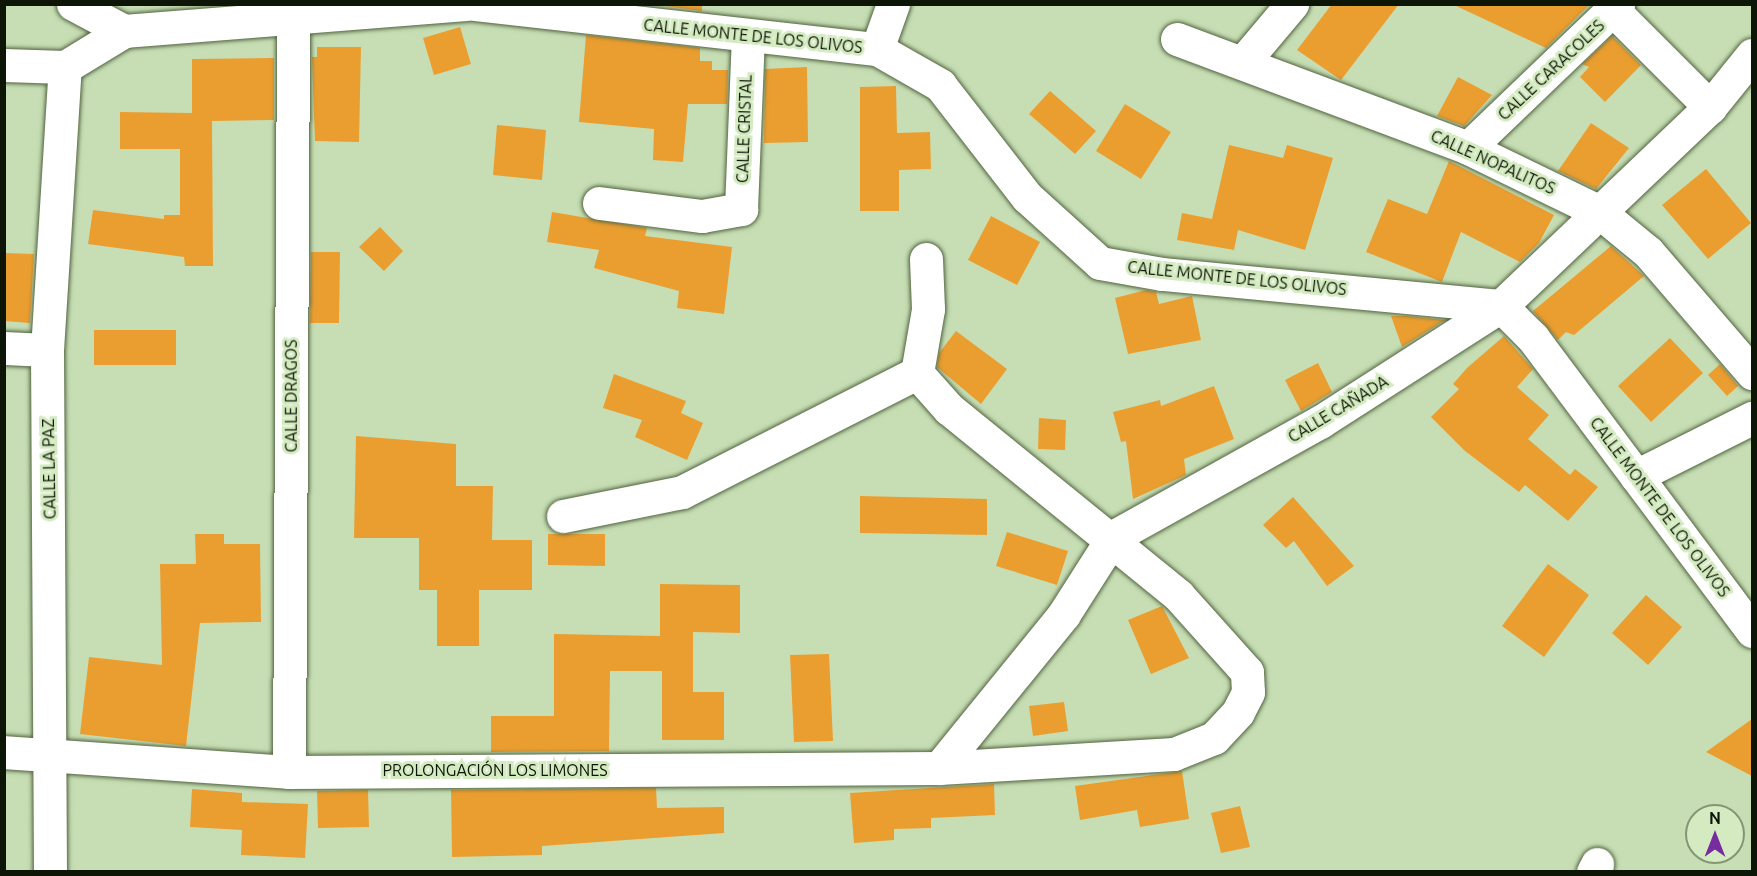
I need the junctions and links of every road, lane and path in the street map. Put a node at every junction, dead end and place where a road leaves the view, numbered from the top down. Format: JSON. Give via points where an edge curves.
{"nodes":[{"id":1,"x":73,"y":4,"type":"edge"},
{"id":2,"x":465,"y":4,"type":"edge"},
{"id":3,"x":474,"y":4,"type":"edge"},
{"id":4,"x":893,"y":4,"type":"edge"},
{"id":5,"x":1292,"y":4,"type":"edge"},
{"id":6,"x":1616,"y":8,"type":"edge"},
{"id":7,"x":386,"y":9,"type":"edge"},
{"id":8,"x":293,"y":21,"type":"junction"},
{"id":9,"x":124,"y":31,"type":"junction"},
{"id":10,"x":748,"y":37,"type":"junction"},
{"id":11,"x":1177,"y":39,"type":"dead end"},
{"id":12,"x":877,"y":49,"type":"junction"},
{"id":13,"x":1752,"y":55,"type":"edge"},
{"id":14,"x":1244,"y":61,"type":"junction"},
{"id":15,"x":4,"y":65,"type":"edge"},
{"id":16,"x":65,"y":68,"type":"junction"},
{"id":17,"x":1710,"y":107,"type":"junction"},
{"id":18,"x":1468,"y":148,"type":"junction"},
{"id":19,"x":598,"y":203,"type":"dead end"},
{"id":20,"x":1598,"y":211,"type":"junction"},
{"id":21,"x":926,"y":259,"type":"dead end"},
{"id":22,"x":1501,"y":306,"type":"junction"},
{"id":23,"x":4,"y":348,"type":"edge"},
{"id":24,"x":47,"y":350,"type":"junction"},
{"id":25,"x":916,"y":373,"type":"junction"},
{"id":26,"x":1752,"y":373,"type":"edge"},
{"id":27,"x":1752,"y":418,"type":"edge"},
{"id":28,"x":1636,"y":476,"type":"junction"},
{"id":29,"x":563,"y":516,"type":"dead end"},
{"id":30,"x":1113,"y":537,"type":"junction"},
{"id":31,"x":1752,"y":631,"type":"edge"},
{"id":32,"x":4,"y":752,"type":"edge"},
{"id":33,"x":53,"y":755,"type":"junction"},
{"id":34,"x":939,"y":768,"type":"junction"},
{"id":35,"x":289,"y":772,"type":"junction"},
{"id":36,"x":50,"y":872,"type":"edge"}],
"edges":[{"from":1,"to":9,"type":"street"},
{"from":2,"to":7,"type":"street"},
{"from":3,"to":10,"type":"street","name":"CALLE MONTE DE LOS OLIVOS"},
{"from":4,"to":12,"type":"street"},
{"from":5,"to":14,"type":"street"},
{"from":6,"to":17,"type":"street","name":"CALLE CARACOLES"},
{"from":6,"to":18,"type":"street","name":"CALLE CARACOLES"},
{"from":7,"to":8,"type":"street"},
{"from":8,"to":9,"type":"street"},
{"from":8,"to":35,"type":"street","name":"CALLE DRAGOS"},
{"from":9,"to":16,"type":"street"},
{"from":10,"to":12,"type":"street","name":"CALLE MONTE DE LOS OLIVOS"},
{"from":10,"to":19,"type":"street","name":"CALLE CRISTAL","via":[[741,209],[702,216]]},
{"from":11,"to":14,"type":"street","name":"CALLE NOPALITOS"},
{"from":12,"to":22,"type":"street","name":"CALLE MONTE DE LOS OLIVOS","via":[[940,85],[1027,197],[1100,263],[1162,274]]},
{"from":13,"to":17,"type":"street","name":"CALLE CAÑADA"},
{"from":14,"to":18,"type":"street","name":"CALLE NOPALITOS"},
{"from":15,"to":16,"type":"street"},
{"from":16,"to":24,"type":"street","name":"CALLE LA PAZ"},
{"from":17,"to":20,"type":"street","name":"CALLE CAÑADA"},
{"from":18,"to":20,"type":"street","name":"CALLE NOPALITOS"},
{"from":20,"to":22,"type":"street","name":"CALLE CAÑADA"},
{"from":20,"to":26,"type":"street","name":"CALLE NOPALITOS","via":[[1648,252]]},
{"from":21,"to":25,"type":"street","via":[[928,309]]},
{"from":22,"to":28,"type":"street","name":"CALLE MONTE DE LOS OLIVOS","via":[[1533,338]]},
{"from":22,"to":30,"type":"street","name":"CALLE CAÑADA","via":[[1320,422]]},
{"from":23,"to":24,"type":"street"},
{"from":24,"to":33,"type":"street","name":"CALLE LA PAZ"},
{"from":25,"to":29,"type":"street","via":[[682,492]]},
{"from":25,"to":30,"type":"street","name":"PROLONGACIÓN LOS LIMONES","via":[[949,409]]},
{"from":27,"to":28,"type":"street"},
{"from":28,"to":31,"type":"street","name":"CALLE MONTE DE LOS OLIVOS"},
{"from":30,"to":34,"type":"street","name":"CALLE CAÑADA","via":[[1064,614]]},
{"from":30,"to":34,"type":"street","name":"PROLONGACIÓN LOS LIMONES","via":[[1178,595],[1247,672],[1248,692],[1238,712],[1214,738],[1174,754]]},
{"from":32,"to":33,"type":"street","name":"PROLONGACIÓN LOS LIMONES"},
{"from":33,"to":35,"type":"street","name":"PROLONGACIÓN LOS LIMONES"},
{"from":33,"to":36,"type":"street","name":"CALLE LA PAZ"},
{"from":34,"to":35,"type":"street","name":"PROLONGACIÓN LOS LIMONES"}]}
